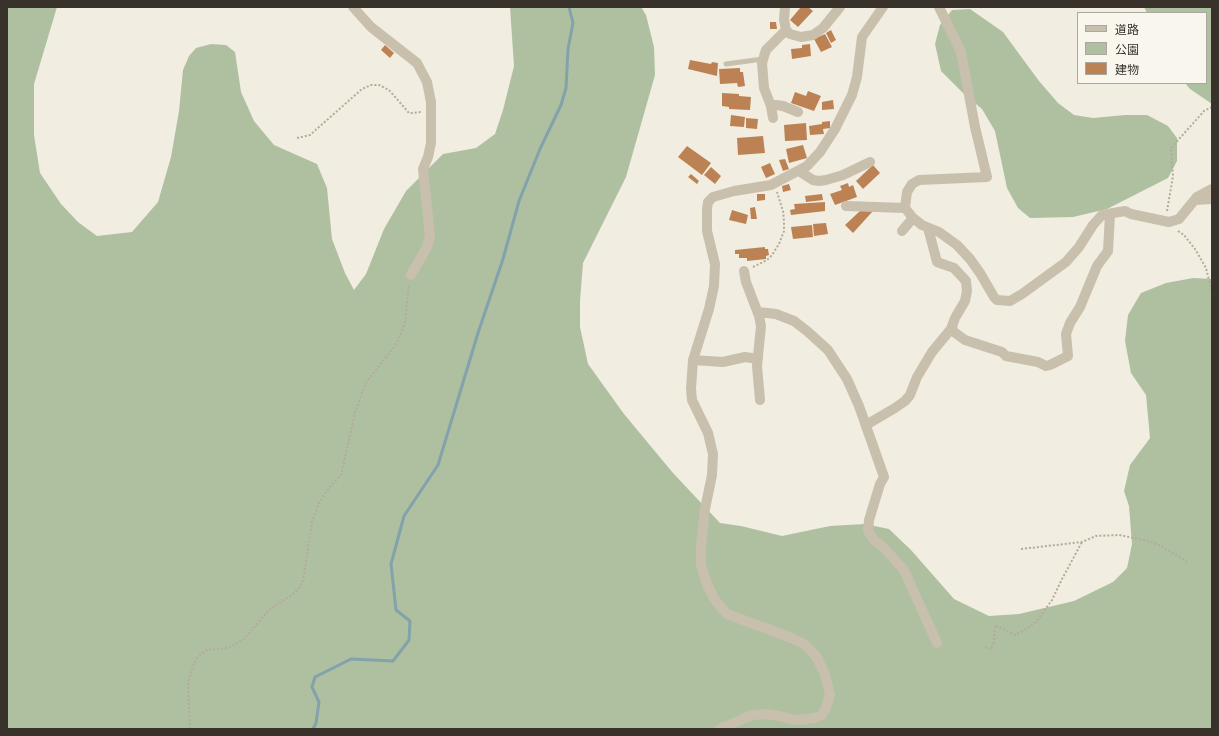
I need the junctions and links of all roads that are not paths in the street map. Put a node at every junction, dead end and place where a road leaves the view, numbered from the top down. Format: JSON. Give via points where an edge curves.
{"nodes":[{"id":1,"x":353,"y":7,"type":"edge"},
{"id":2,"x":785,"y":7,"type":"edge"},
{"id":3,"x":840,"y":7,"type":"edge"},
{"id":4,"x":883,"y":7,"type":"edge"},
{"id":5,"x":940,"y":8,"type":"edge"},
{"id":6,"x":786,"y":30,"type":"junction"},
{"id":7,"x":763,"y":59,"type":"junction"},
{"id":8,"x":726,"y":64,"type":"dead end"},
{"id":9,"x":771,"y":106,"type":"junction"},
{"id":10,"x":798,"y":112,"type":"dead end"},
{"id":11,"x":773,"y":118,"type":"dead end"},
{"id":12,"x":870,"y":162,"type":"dead end"},
{"id":13,"x":799,"y":171,"type":"junction"},
{"id":14,"x":1212,"y":189,"type":"edge"},
{"id":15,"x":1212,"y":199,"type":"edge"},
{"id":16,"x":1195,"y":200,"type":"junction"},
{"id":17,"x":846,"y":206,"type":"dead end"},
{"id":18,"x":905,"y":208,"type":"junction"},
{"id":19,"x":1110,"y":214,"type":"junction"},
{"id":20,"x":912,"y":218,"type":"junction"},
{"id":21,"x":928,"y":228,"type":"junction"},
{"id":22,"x":902,"y":231,"type":"dead end"},
{"id":23,"x":744,"y":271,"type":"road end"},
{"id":24,"x":412,"y":276,"type":"road end"},
{"id":25,"x":758,"y":312,"type":"junction"},
{"id":26,"x":952,"y":327,"type":"junction"},
{"id":27,"x":758,"y":359,"type":"junction"},
{"id":28,"x":693,"y":360,"type":"junction"},
{"id":29,"x":760,"y":400,"type":"dead end"},
{"id":30,"x":866,"y":425,"type":"junction"},
{"id":31,"x":936,"y":643,"type":"dead end"},
{"id":32,"x":720,"y":729,"type":"edge"}],
"edges":[{"from":1,"to":24,"type":"street","via":[[371,27],[417,63],[427,82],[431,107],[431,143],[423,169],[430,236],[428,247]]},
{"from":2,"to":6,"type":"street"},
{"from":3,"to":6,"type":"street","via":[[823,28],[812,35],[795,36]]},
{"from":4,"to":13,"type":"street","via":[[862,37],[852,95],[835,129],[820,152]]},
{"from":5,"to":18,"type":"street","via":[[961,52],[987,177],[919,180],[912,184],[907,192]]},
{"from":6,"to":7,"type":"street","via":[[766,50]]},
{"from":7,"to":8,"type":"lane"},
{"from":7,"to":9,"type":"street","via":[[764,88]]},
{"from":9,"to":10,"type":"street","via":[[783,106]]},
{"from":9,"to":11,"type":"street"},
{"from":12,"to":13,"type":"street","via":[[843,175],[819,181]]},
{"from":13,"to":28,"type":"street","via":[[774,184],[719,194],[708,202],[707,231],[715,264],[714,286]]},
{"from":14,"to":16,"type":"street"},
{"from":15,"to":16,"type":"street"},
{"from":16,"to":19,"type":"street","via":[[1179,219],[1169,222],[1125,212]]},
{"from":17,"to":18,"type":"street"},
{"from":18,"to":20,"type":"street"},
{"from":19,"to":21,"type":"street","via":[[1102,215],[1066,262],[1022,294],[1005,302],[994,298],[980,273],[957,245],[939,232]]},
{"from":19,"to":26,"type":"street","via":[[1108,251],[1070,323],[1066,334],[1068,356],[1046,366],[1006,356],[1002,352],[965,340],[954,332]]},
{"from":20,"to":21,"type":"street"},
{"from":20,"to":22,"type":"street"},
{"from":21,"to":26,"type":"street","via":[[937,262],[954,268],[966,281],[966,301]]},
{"from":23,"to":25,"type":"street"},
{"from":25,"to":27,"type":"street"},
{"from":25,"to":30,"type":"street","via":[[776,314],[794,321],[808,330],[828,350],[847,378]]},
{"from":26,"to":30,"type":"street","via":[[932,352],[906,401]]},
{"from":27,"to":28,"type":"street","via":[[709,362]]},
{"from":27,"to":29,"type":"street"},
{"from":28,"to":32,"type":"street","via":[[692,400],[708,433],[713,454],[701,545],[701,565],[707,584],[715,600],[727,614],[804,644],[816,656],[825,674],[830,695],[822,715],[815,718],[800,720],[766,714],[752,715]]},
{"from":30,"to":31,"type":"street","via":[[884,477],[869,520],[868,531],[904,570]]}]}
